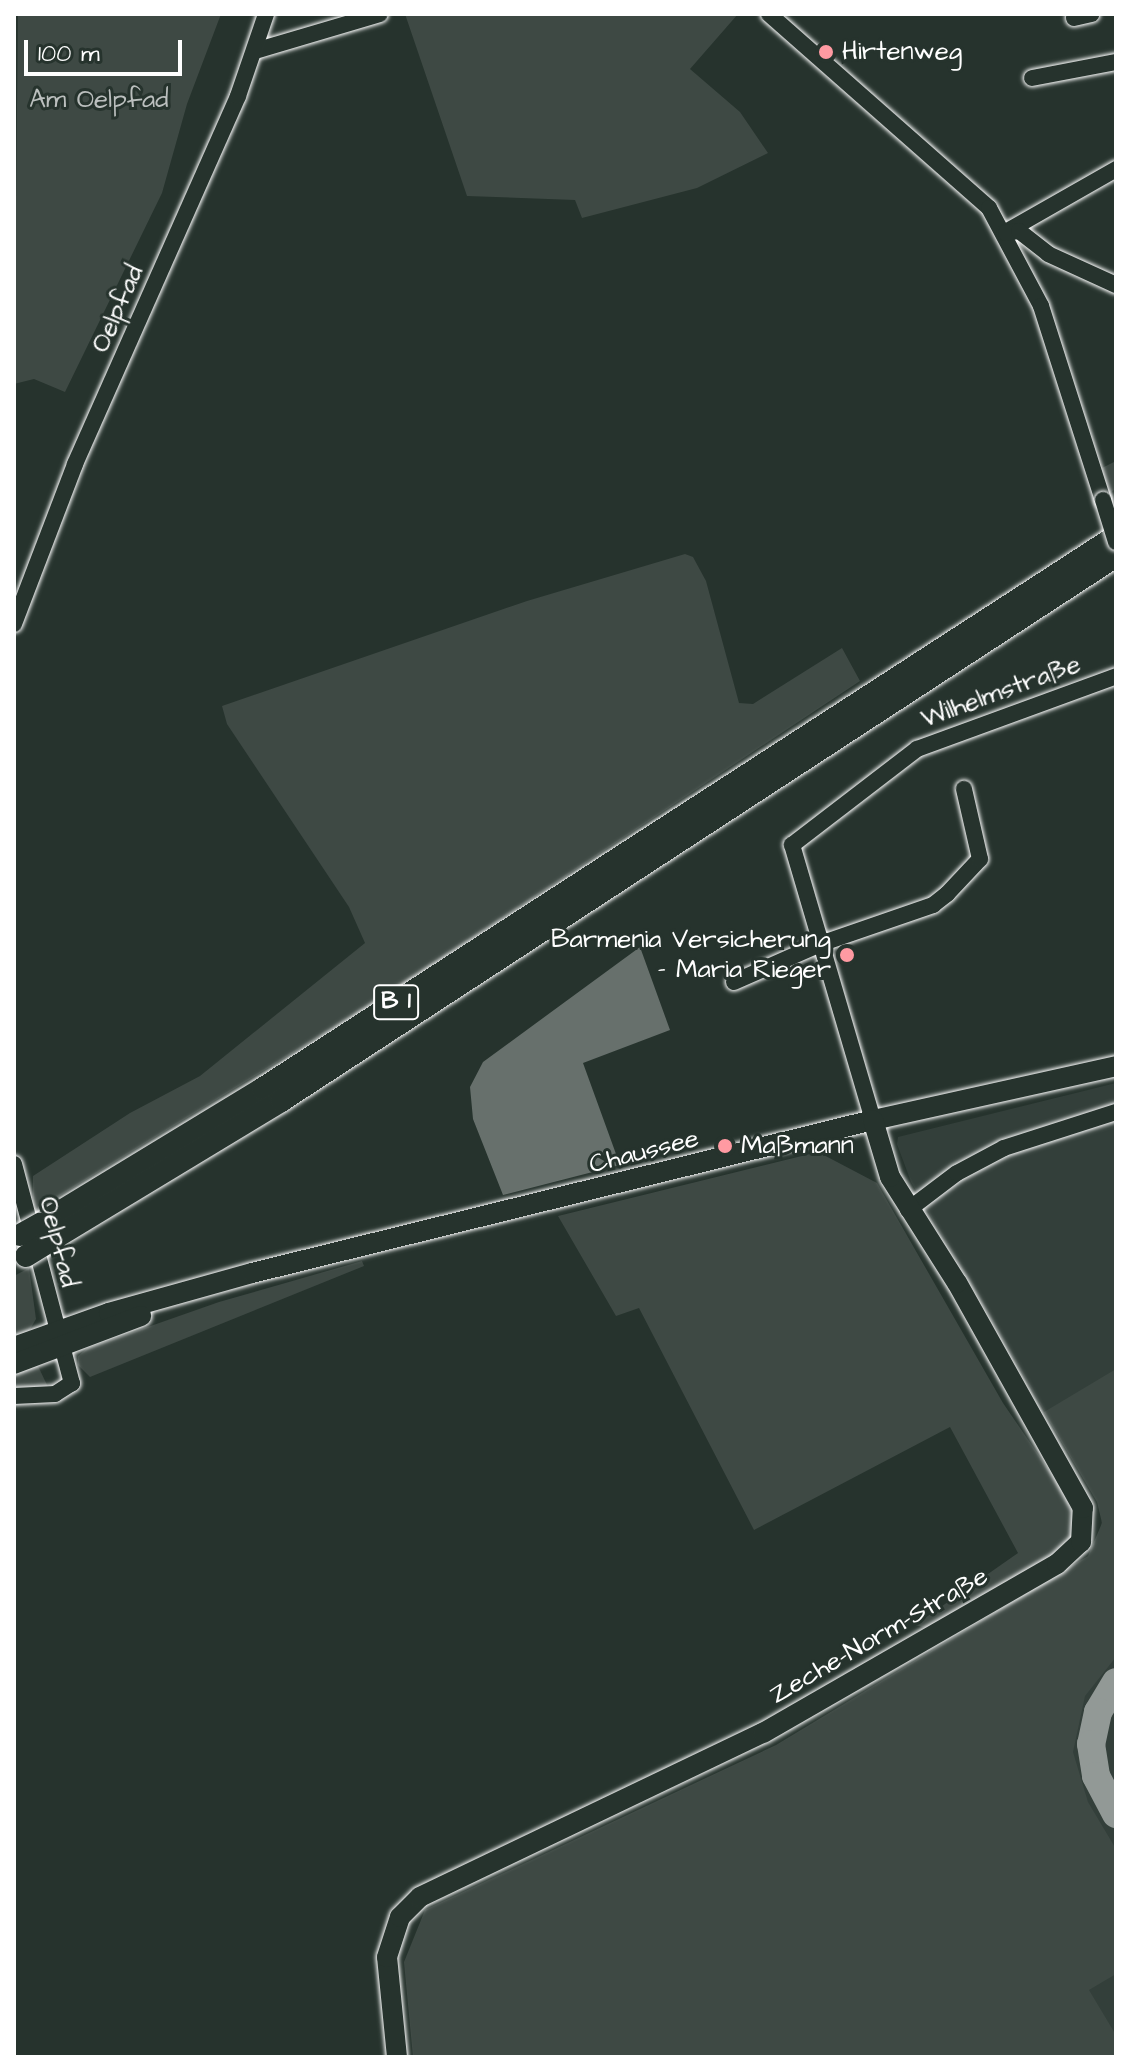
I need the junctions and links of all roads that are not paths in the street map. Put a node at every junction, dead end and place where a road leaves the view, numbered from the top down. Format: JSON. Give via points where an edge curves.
{"nodes":[{"id":1,"x":266,"y":14,"type":"edge"},
{"id":2,"x":380,"y":14,"type":"edge"},
{"id":3,"x":769,"y":14,"type":"edge"},
{"id":4,"x":1092,"y":14,"type":"edge"},
{"id":5,"x":1074,"y":18,"type":"dead end"},
{"id":6,"x":255,"y":51,"type":"junction"},
{"id":7,"x":1116,"y":62,"type":"edge"},
{"id":8,"x":1032,"y":78,"type":"dead end"},
{"id":9,"x":1116,"y":169,"type":"edge"},
{"id":10,"x":1004,"y":233,"type":"junction"},
{"id":11,"x":1116,"y":285,"type":"edge"},
{"id":12,"x":1116,"y":536,"type":"edge"},
{"id":13,"x":1116,"y":542,"type":"edge"},
{"id":14,"x":1116,"y":556,"type":"edge"},
{"id":15,"x":14,"y":624,"type":"edge"},
{"id":16,"x":1116,"y":676,"type":"edge"},
{"id":17,"x":964,"y":789,"type":"dead end"},
{"id":18,"x":820,"y":944,"type":"junction"},
{"id":19,"x":734,"y":982,"type":"dead end"},
{"id":20,"x":1116,"y":1066,"type":"edge"},
{"id":21,"x":1116,"y":1112,"type":"edge"},
{"id":22,"x":873,"y":1120,"type":"junction"},
{"id":23,"x":14,"y":1164,"type":"edge"},
{"id":24,"x":908,"y":1210,"type":"junction"},
{"id":25,"x":26,"y":1243,"type":"edge"},
{"id":26,"x":60,"y":1338,"type":"junction"},
{"id":27,"x":14,"y":1347,"type":"edge"},
{"id":28,"x":14,"y":1364,"type":"edge"},
{"id":29,"x":14,"y":1396,"type":"edge"},
{"id":30,"x":397,"y":2057,"type":"edge"}],
"edges":[{"from":1,"to":6,"type":"street","name":"Oelpfad"},
{"from":2,"to":6,"type":"street"},
{"from":3,"to":10,"type":"street","via":[[973,191]]},
{"from":4,"to":5,"type":"street"},
{"from":6,"to":15,"type":"street","name":"Oelpfad","via":[[35,558]]},
{"from":7,"to":8,"type":"street"},
{"from":9,"to":10,"type":"street"},
{"from":10,"to":11,"type":"street","via":[[1019,231],[1048,254]]},
{"from":10,"to":13,"type":"street","bridge":true,"via":[[1041,306]]},
{"from":12,"to":25,"type":"highway","number":"B 1"},
{"from":14,"to":25,"type":"highway","number":"B 1","via":[[281,1101]]},
{"from":16,"to":18,"type":"street","name":"Wilhelmstraße","via":[[917,749],[799,836],[790,854]]},
{"from":17,"to":18,"type":"street","via":[[980,859],[974,870],[933,905]]},
{"from":18,"to":19,"type":"street"},
{"from":18,"to":22,"type":"street","name":"Wilhelmstraße"},
{"from":20,"to":22,"type":"main road","name":"Chaussee"},
{"from":21,"to":24,"type":"street","via":[[1004,1148],[957,1173]]},
{"from":22,"to":24,"type":"main road","name":"Zeche-Norm-Straße","via":[[890,1177]]},
{"from":22,"to":26,"type":"main road","name":"Chaussee","via":[[372,1246]]},
{"from":23,"to":26,"type":"street","name":"Oelpfad"},
{"from":24,"to":30,"type":"main road","name":"Zeche-Norm-Straße","via":[[957,1283],[1065,1474],[1085,1520],[1081,1542],[1057,1564],[763,1733],[420,1897],[400,1917],[387,1957]]},
{"from":26,"to":27,"type":"main road"},
{"from":26,"to":28,"type":"main road"},
{"from":26,"to":29,"type":"street","name":"Oelpfad","via":[[71,1376],[67,1390]]}]}
